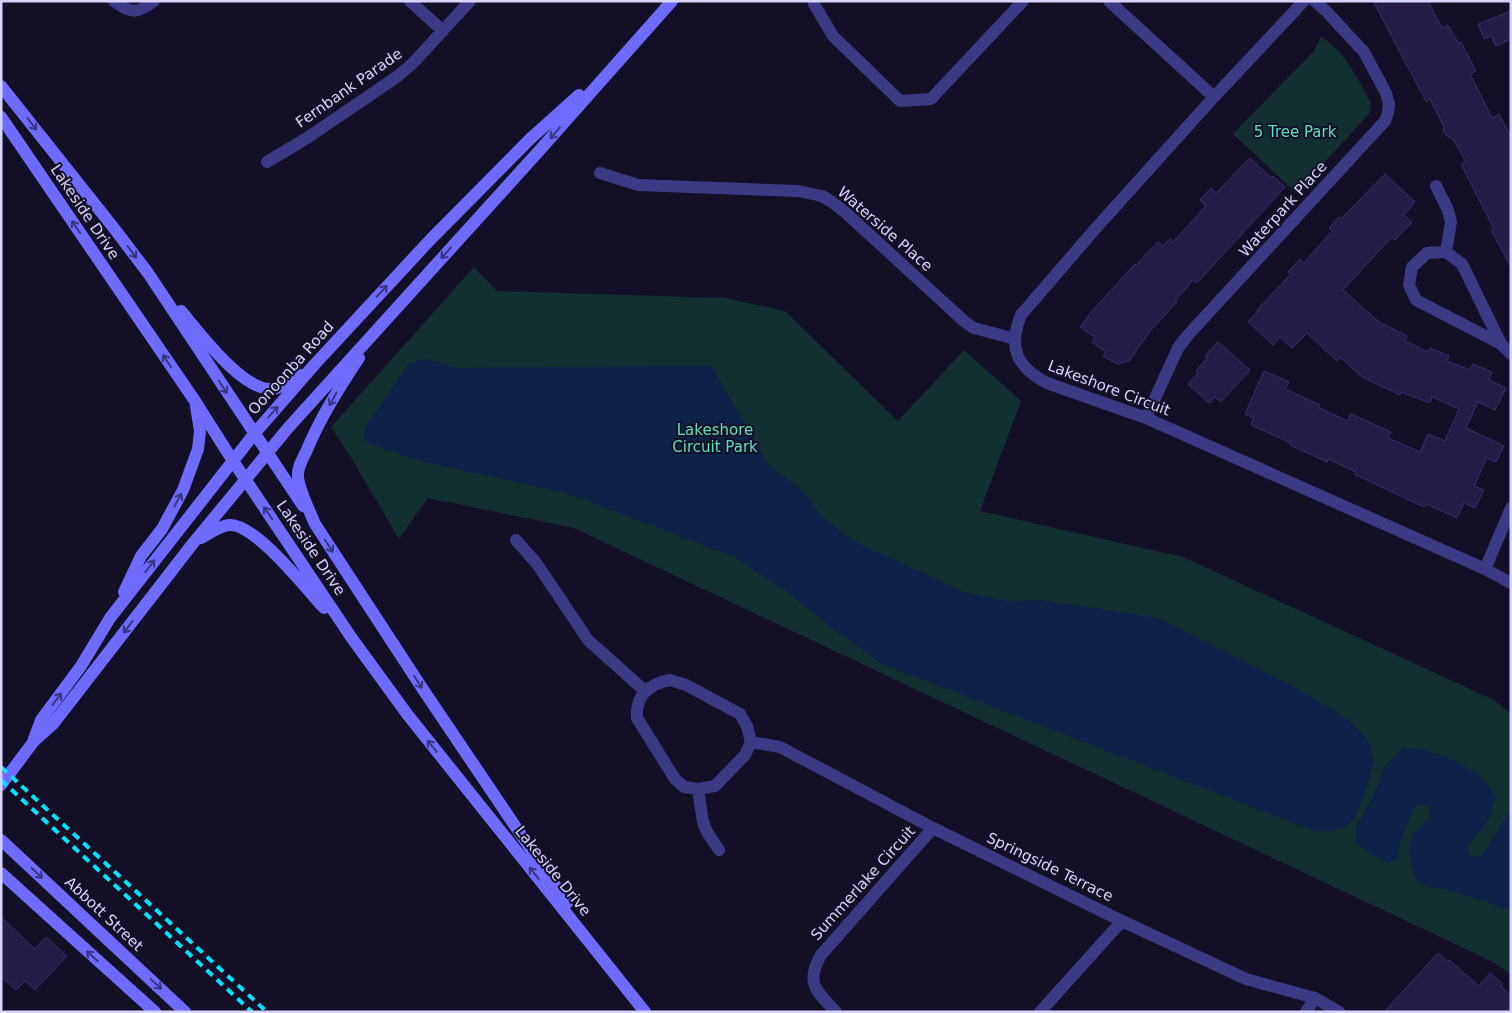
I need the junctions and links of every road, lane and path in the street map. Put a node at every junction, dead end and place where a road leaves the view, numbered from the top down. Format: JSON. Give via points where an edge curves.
{"nodes":[{"id":1,"x":114,"y":1,"type":"edge"},
{"id":2,"x":154,"y":1,"type":"edge"},
{"id":3,"x":410,"y":1,"type":"edge"},
{"id":4,"x":470,"y":1,"type":"edge"},
{"id":5,"x":672,"y":1,"type":"edge"},
{"id":6,"x":1023,"y":1,"type":"edge"},
{"id":7,"x":1109,"y":1,"type":"edge"},
{"id":8,"x":1304,"y":1,"type":"edge"},
{"id":9,"x":1315,"y":1,"type":"edge"},
{"id":10,"x":814,"y":4,"type":"dead end"},
{"id":11,"x":442,"y":31,"type":"junction"},
{"id":12,"x":622,"y":56,"type":"junction"},
{"id":13,"x":1,"y":86,"type":"edge"},
{"id":14,"x":1214,"y":97,"type":"junction"},
{"id":15,"x":1,"y":117,"type":"edge"},
{"id":16,"x":266,"y":162,"type":"dead end"},
{"id":17,"x":600,"y":173,"type":"dead end"},
{"id":18,"x":1436,"y":186,"type":"dead end"},
{"id":19,"x":1446,"y":252,"type":"junction"},
{"id":20,"x":148,"y":274,"type":"junction"},
{"id":21,"x":389,"y":315,"type":"junction"},
{"id":22,"x":1015,"y":339,"type":"junction"},
{"id":23,"x":1501,"y":344,"type":"junction"},
{"id":24,"x":1511,"y":354,"type":"edge"},
{"id":25,"x":315,"y":364,"type":"junction"},
{"id":26,"x":195,"y":401,"type":"junction"},
{"id":27,"x":1146,"y":418,"type":"junction"},
{"id":28,"x":254,"y":434,"type":"junction"},
{"id":29,"x":266,"y":453,"type":"junction"},
{"id":30,"x":233,"y":461,"type":"junction"},
{"id":31,"x":245,"y":479,"type":"junction"},
{"id":32,"x":1511,"y":508,"type":"edge"},
{"id":33,"x":315,"y":524,"type":"junction"},
{"id":34,"x":516,"y":540,"type":"dead end"},
{"id":35,"x":194,"y":542,"type":"junction"},
{"id":36,"x":1485,"y":568,"type":"junction"},
{"id":37,"x":1511,"y":583,"type":"edge"},
{"id":38,"x":110,"y":618,"type":"junction"},
{"id":39,"x":351,"y":638,"type":"junction"},
{"id":40,"x":646,"y":691,"type":"junction"},
{"id":41,"x":34,"y":741,"type":"junction"},
{"id":42,"x":751,"y":742,"type":"junction"},
{"id":43,"x":1,"y":785,"type":"edge"},
{"id":44,"x":698,"y":789,"type":"junction"},
{"id":45,"x":933,"y":828,"type":"junction"},
{"id":46,"x":1,"y":840,"type":"edge"},
{"id":47,"x":719,"y":850,"type":"dead end"},
{"id":48,"x":1,"y":873,"type":"edge"},
{"id":49,"x":1122,"y":920,"type":"junction"},
{"id":50,"x":619,"y":979,"type":"junction"},
{"id":51,"x":1314,"y":998,"type":"junction"},
{"id":52,"x":155,"y":1012,"type":"edge"},
{"id":53,"x":185,"y":1012,"type":"edge"},
{"id":54,"x":645,"y":1012,"type":"edge"},
{"id":55,"x":836,"y":1012,"type":"edge"},
{"id":56,"x":1040,"y":1012,"type":"edge"},
{"id":57,"x":1306,"y":1012,"type":"edge"},
{"id":58,"x":1339,"y":1012,"type":"edge"}],
"edges":[{"from":1,"to":2,"type":"street","via":[[133,12]]},
{"from":3,"to":11,"type":"street"},
{"from":4,"to":11,"type":"street","name":"Fernbank Parade"},
{"from":5,"to":12,"type":"street","name":"Oonoonba Road"},
{"from":6,"to":10,"type":"street","via":[[931,99],[900,101],[833,36]]},
{"from":7,"to":14,"type":"street"},
{"from":8,"to":14,"type":"street"},
{"from":9,"to":27,"type":"street","name":"Waterpark Place","via":[[1364,52],[1386,94],[1389,104],[1385,121],[1178,348]]},
{"from":11,"to":16,"type":"street","name":"Fernbank Parade","via":[[398,76]]},
{"from":12,"to":21,"type":"street","name":"Oonoonba Road","one_way":true},
{"from":25,"to":12,"type":"street","name":"Oonoonba Road","one_way":true,"via":[[450,220],[530,140]]},
{"from":13,"to":20,"type":"street","name":"Lakeside Drive","one_way":true},
{"from":14,"to":22,"type":"street","via":[[1021,315]]},
{"from":26,"to":15,"type":"street","name":"Lakeside Drive","one_way":true},
{"from":17,"to":22,"type":"street","name":"Waterside Place","via":[[638,185],[798,191],[822,196],[846,213],[965,322],[974,328]]},
{"from":18,"to":19,"type":"street","via":[[1450,222]]},
{"from":19,"to":23,"type":"street","via":[[1462,264]]},
{"from":19,"to":23,"type":"street","via":[[1427,253],[1412,267],[1409,285],[1416,300]]},
{"from":20,"to":25,"type":"street","via":[[227,364],[259,388],[284,386]]},
{"from":20,"to":28,"type":"street","name":"Lakeside Drive","one_way":true},
{"from":21,"to":29,"type":"street","name":"Oonoonba Road"},
{"from":21,"to":33,"type":"street","name":"Lakeside Drive","one_way":true,"via":[[339,388],[298,468],[298,478]]},
{"from":22,"to":27,"type":"street","name":"Lakeshore Circuit","via":[[1023,365],[1034,376]]},
{"from":23,"to":24,"type":"street"},
{"from":28,"to":25,"type":"street","name":"Oonoonba Road","one_way":true},
{"from":26,"to":30,"type":"street","name":"Lakeside Drive"},
{"from":38,"to":26,"type":"street","one_way":true,"via":[[141,556],[162,530],[183,490],[198,449],[200,431]]},
{"from":27,"to":36,"type":"street","name":"Lakeshore Circuit"},
{"from":28,"to":29,"type":"street","name":"Lakeside Drive"},
{"from":28,"to":30,"type":"street","name":"Oonoonba Road"},
{"from":29,"to":31,"type":"street","name":"Oonoonba Road"},
{"from":29,"to":33,"type":"street","name":"Lakeside Drive"},
{"from":30,"to":31,"type":"street","name":"Lakeside Drive"},
{"from":38,"to":30,"type":"street","name":"Oonoonba Road","one_way":true},
{"from":31,"to":35,"type":"street","name":"Oonoonba Road"},
{"from":39,"to":31,"type":"street","name":"Lakeside Drive","one_way":true},
{"from":32,"to":36,"type":"street"},
{"from":33,"to":50,"type":"street","name":"Lakeside Drive","one_way":true},
{"from":34,"to":40,"type":"street","via":[[588,640]]},
{"from":35,"to":39,"type":"street","via":[[219,528],[230,525],[242,528],[261,540]]},
{"from":35,"to":41,"type":"street","name":"Oonoonba Road","one_way":true,"via":[[53,724]]},
{"from":36,"to":37,"type":"street","name":"Lakeshore Circuit"},
{"from":41,"to":38,"type":"street","name":"Oonoonba Road","one_way":true,"via":[[41,720],[81,666]]},
{"from":50,"to":39,"type":"street","name":"Lakeside Drive","one_way":true,"via":[[407,714]]},
{"from":40,"to":42,"type":"street","via":[[656,682],[670,680],[686,685],[740,714]]},
{"from":40,"to":44,"type":"street","via":[[636,709],[637,718],[675,779],[684,787]]},
{"from":41,"to":43,"type":"street","name":"Oonoonba Road"},
{"from":42,"to":44,"type":"street","via":[[745,755],[715,786]]},
{"from":42,"to":45,"type":"street","name":"Springside Terrace","via":[[780,747]]},
{"from":44,"to":47,"type":"street","via":[[703,822]]},
{"from":45,"to":49,"type":"street","name":"Springside Terrace"},
{"from":45,"to":55,"type":"street","name":"Summerlake Circuit","via":[[821,955],[815,966],[813,981],[816,988]]},
{"from":46,"to":53,"type":"street","name":"Abbott Street","one_way":true},
{"from":52,"to":48,"type":"street","one_way":true},
{"from":49,"to":51,"type":"street","name":"Springside Terrace","via":[[1246,979]]},
{"from":49,"to":56,"type":"street"},
{"from":50,"to":54,"type":"street","name":"Lakeside Drive"},
{"from":51,"to":57,"type":"street"},
{"from":51,"to":58,"type":"street","name":"Springside Terrace"}]}
